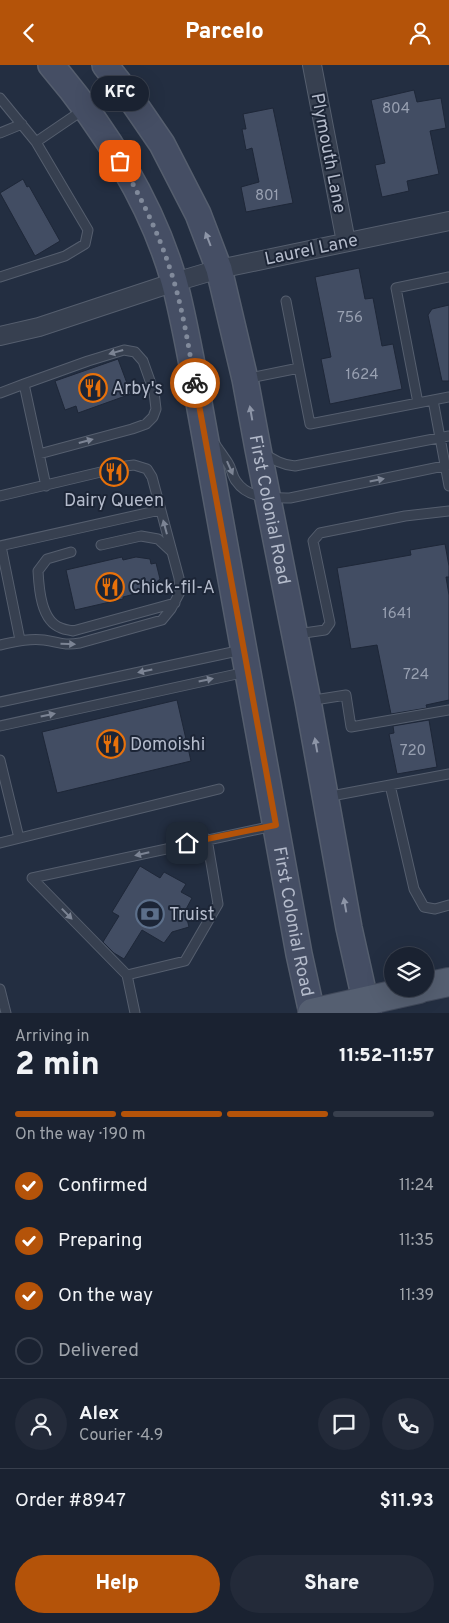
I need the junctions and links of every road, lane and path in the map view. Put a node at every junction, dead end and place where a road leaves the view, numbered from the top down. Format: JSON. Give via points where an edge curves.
{"nodes":[{"id":1,"x":51,"y":65,"type":"edge"},
{"id":2,"x":105,"y":65,"type":"edge"},
{"id":3,"x":312,"y":65,"type":"edge"},
{"id":4,"x":0,"y":98,"type":"edge"},
{"id":5,"x":86,"y":108,"type":"junction"},
{"id":6,"x":22,"y":124,"type":"junction"},
{"id":7,"x":0,"y":133,"type":"edge"},
{"id":8,"x":36,"y":142,"type":"junction"},
{"id":9,"x":449,"y":221,"type":"edge"},
{"id":10,"x":346,"y":242,"type":"junction"},
{"id":11,"x":219,"y":269,"type":"junction"},
{"id":12,"x":1,"y":274,"type":"edge"},
{"id":13,"x":449,"y":277,"type":"edge"},
{"id":14,"x":174,"y":282,"type":"junction"},
{"id":15,"x":286,"y":301,"type":"dead end"},
{"id":16,"x":0,"y":336,"type":"edge"},
{"id":17,"x":299,"y":368,"type":"junction"},
{"id":18,"x":245,"y":379,"type":"junction"},
{"id":19,"x":24,"y":385,"type":"junction"},
{"id":20,"x":0,"y":393,"type":"edge"},
{"id":21,"x":449,"y":397,"type":"edge"},
{"id":22,"x":433,"y":400,"type":"junction"},
{"id":23,"x":418,"y":403,"type":"junction"},
{"id":24,"x":203,"y":427,"type":"junction"},
{"id":25,"x":445,"y":437,"type":"edge"},
{"id":26,"x":258,"y":449,"type":"junction"},
{"id":27,"x":39,"y":454,"type":"junction"},
{"id":28,"x":447,"y":466,"type":"edge"},
{"id":29,"x":46,"y":486,"type":"junction"},
{"id":30,"x":449,"y":486,"type":"edge"},
{"id":31,"x":0,"y":496,"type":"edge"},
{"id":32,"x":267,"y":498,"type":"junction"},
{"id":33,"x":160,"y":510,"type":"junction"},
{"id":34,"x":449,"y":511,"type":"edge"},
{"id":35,"x":101,"y":545,"type":"dead end"},
{"id":36,"x":1,"y":546,"type":"edge"},
{"id":37,"x":171,"y":551,"type":"junction"},
{"id":38,"x":71,"y":552,"type":"dead end"},
{"id":39,"x":174,"y":603,"type":"junction"},
{"id":40,"x":294,"y":634,"type":"junction"},
{"id":41,"x":20,"y":641,"type":"junction"},
{"id":42,"x":0,"y":645,"type":"edge"},
{"id":43,"x":246,"y":661,"type":"junction"},
{"id":44,"x":308,"y":701,"type":"junction"},
{"id":45,"x":0,"y":702,"type":"edge"},
{"id":46,"x":448,"y":710,"type":"edge"},
{"id":47,"x":0,"y":726,"type":"edge"},
{"id":48,"x":0,"y":760,"type":"edge"},
{"id":49,"x":449,"y":774,"type":"edge"},
{"id":50,"x":390,"y":785,"type":"junction"},
{"id":51,"x":219,"y":789,"type":"dead end"},
{"id":52,"x":326,"y":797,"type":"junction"},
{"id":53,"x":276,"y":825,"type":"junction"},
{"id":54,"x":19,"y":838,"type":"junction"},
{"id":55,"x":207,"y":839,"type":"junction"},
{"id":56,"x":0,"y":843,"type":"edge"},
{"id":57,"x":449,"y":905,"type":"edge"},
{"id":58,"x":127,"y":975,"type":"junction"},
{"id":59,"x":449,"y":982,"type":"edge"},
{"id":60,"x":434,"y":985,"type":"edge"},
{"id":61,"x":0,"y":989,"type":"edge"},
{"id":62,"x":396,"y":997,"type":"edge"},
{"id":63,"x":367,"y":1007,"type":"edge"},
{"id":64,"x":6,"y":1013,"type":"edge"},
{"id":65,"x":135,"y":1013,"type":"edge"},
{"id":66,"x":312,"y":1013,"type":"edge"}],
"edges":[{"from":1,"to":5,"type":"main road","name":"First Colonial Road"},
{"from":11,"to":2,"type":"main road","name":"First Colonial Road","one_way":true,"via":[[198,214],[166,152]]},
{"from":3,"to":10,"type":"street","name":"Plymouth Lane"},
{"from":4,"to":6,"type":"lane"},
{"from":5,"to":8,"type":"lane"},
{"from":5,"to":14,"type":"main road","name":"First Colonial Road","via":[[139,194]]},
{"from":6,"to":7,"type":"lane"},
{"from":6,"to":8,"type":"lane"},
{"from":8,"to":12,"type":"lane","via":[[88,230],[85,244],[65,256]]},
{"from":9,"to":10,"type":"street","name":"Laurel Lane"},
{"from":10,"to":11,"type":"street","name":"Laurel Lane"},
{"from":11,"to":14,"type":"street","name":"Laurel Lane"},
{"from":11,"to":18,"type":"main road","name":"First Colonial Road"},
{"from":13,"to":23,"type":"lane","via":[[396,288]]},
{"from":14,"to":16,"type":"street","name":"Laurel Lane","via":[[39,327]]},
{"from":14,"to":24,"type":"main road","name":"First Colonial Road"},
{"from":15,"to":17,"type":"lane"},
{"from":17,"to":18,"type":"lane"},
{"from":17,"to":23,"type":"lane","via":[[310,424]]},
{"from":26,"to":18,"type":"main road","name":"First Colonial Road","one_way":true},
{"from":19,"to":20,"type":"lane"},
{"from":19,"to":27,"type":"lane"},
{"from":27,"to":19,"type":"lane","one_way":true,"via":[[146,424],[156,409],[154,392],[143,361],[135,352],[124,350]]},
{"from":21,"to":22,"type":"lane"},
{"from":22,"to":23,"type":"lane"},
{"from":22,"to":25,"type":"lane"},
{"from":24,"to":32,"type":"lane","one_way":true,"via":[[241,487]]},
{"from":24,"to":43,"type":"main road","name":"First Colonial Road"},
{"from":25,"to":26,"type":"lane","via":[[295,466],[278,463]]},
{"from":25,"to":28,"type":"lane"},
{"from":26,"to":32,"type":"main road","name":"First Colonial Road"},
{"from":27,"to":29,"type":"lane"},
{"from":28,"to":30,"type":"lane"},
{"from":32,"to":28,"type":"lane","one_way":true,"via":[[290,498]]},
{"from":29,"to":31,"type":"lane"},
{"from":29,"to":33,"type":"lane","via":[[134,465],[146,469],[152,477]]},
{"from":32,"to":40,"type":"main road","name":"First Colonial Road"},
{"from":33,"to":36,"type":"lane"},
{"from":37,"to":33,"type":"lane","one_way":true},
{"from":34,"to":40,"type":"lane","via":[[320,533],[313,541],[330,623],[325,629]]},
{"from":35,"to":37,"type":"lane","via":[[140,536],[158,539]]},
{"from":36,"to":41,"type":"lane"},
{"from":37,"to":39,"type":"lane","via":[[180,592]]},
{"from":38,"to":39,"type":"lane","via":[[47,559],[38,571],[46,613],[60,628],[73,631]]},
{"from":41,"to":39,"type":"lane","one_way":true,"via":[[44,639],[68,645],[80,643],[162,621]]},
{"from":40,"to":44,"type":"main road","name":"First Colonial Road"},
{"from":41,"to":42,"type":"lane"},
{"from":43,"to":45,"type":"lane","one_way":true},
{"from":47,"to":43,"type":"lane","one_way":true},
{"from":43,"to":53,"type":"main road","name":"First Colonial Road"},
{"from":44,"to":46,"type":"lane","via":[[346,695],[351,727]]},
{"from":52,"to":44,"type":"main road","name":"First Colonial Road","one_way":true},
{"from":48,"to":54,"type":"lane"},
{"from":49,"to":50,"type":"lane"},
{"from":50,"to":52,"type":"lane"},
{"from":50,"to":57,"type":"lane","via":[[414,889],[424,907],[434,909]]},
{"from":51,"to":54,"type":"lane"},
{"from":63,"to":52,"type":"main road","name":"First Colonial Road","one_way":true,"via":[[349,928]]},
{"from":53,"to":55,"type":"lane"},
{"from":53,"to":66,"type":"main road","name":"First Colonial Road"},
{"from":54,"to":56,"type":"lane"},
{"from":55,"to":58,"type":"lane","via":[[218,904],[214,912],[185,961]]},
{"from":55,"to":58,"type":"lane","one_way":true,"via":[[32,878]]},
{"from":58,"to":65,"type":"lane"},
{"from":59,"to":60,"type":"main road"},
{"from":61,"to":64,"type":"lane"},
{"from":62,"to":63,"type":"main road"},
{"from":63,"to":66,"type":"main road"}]}
